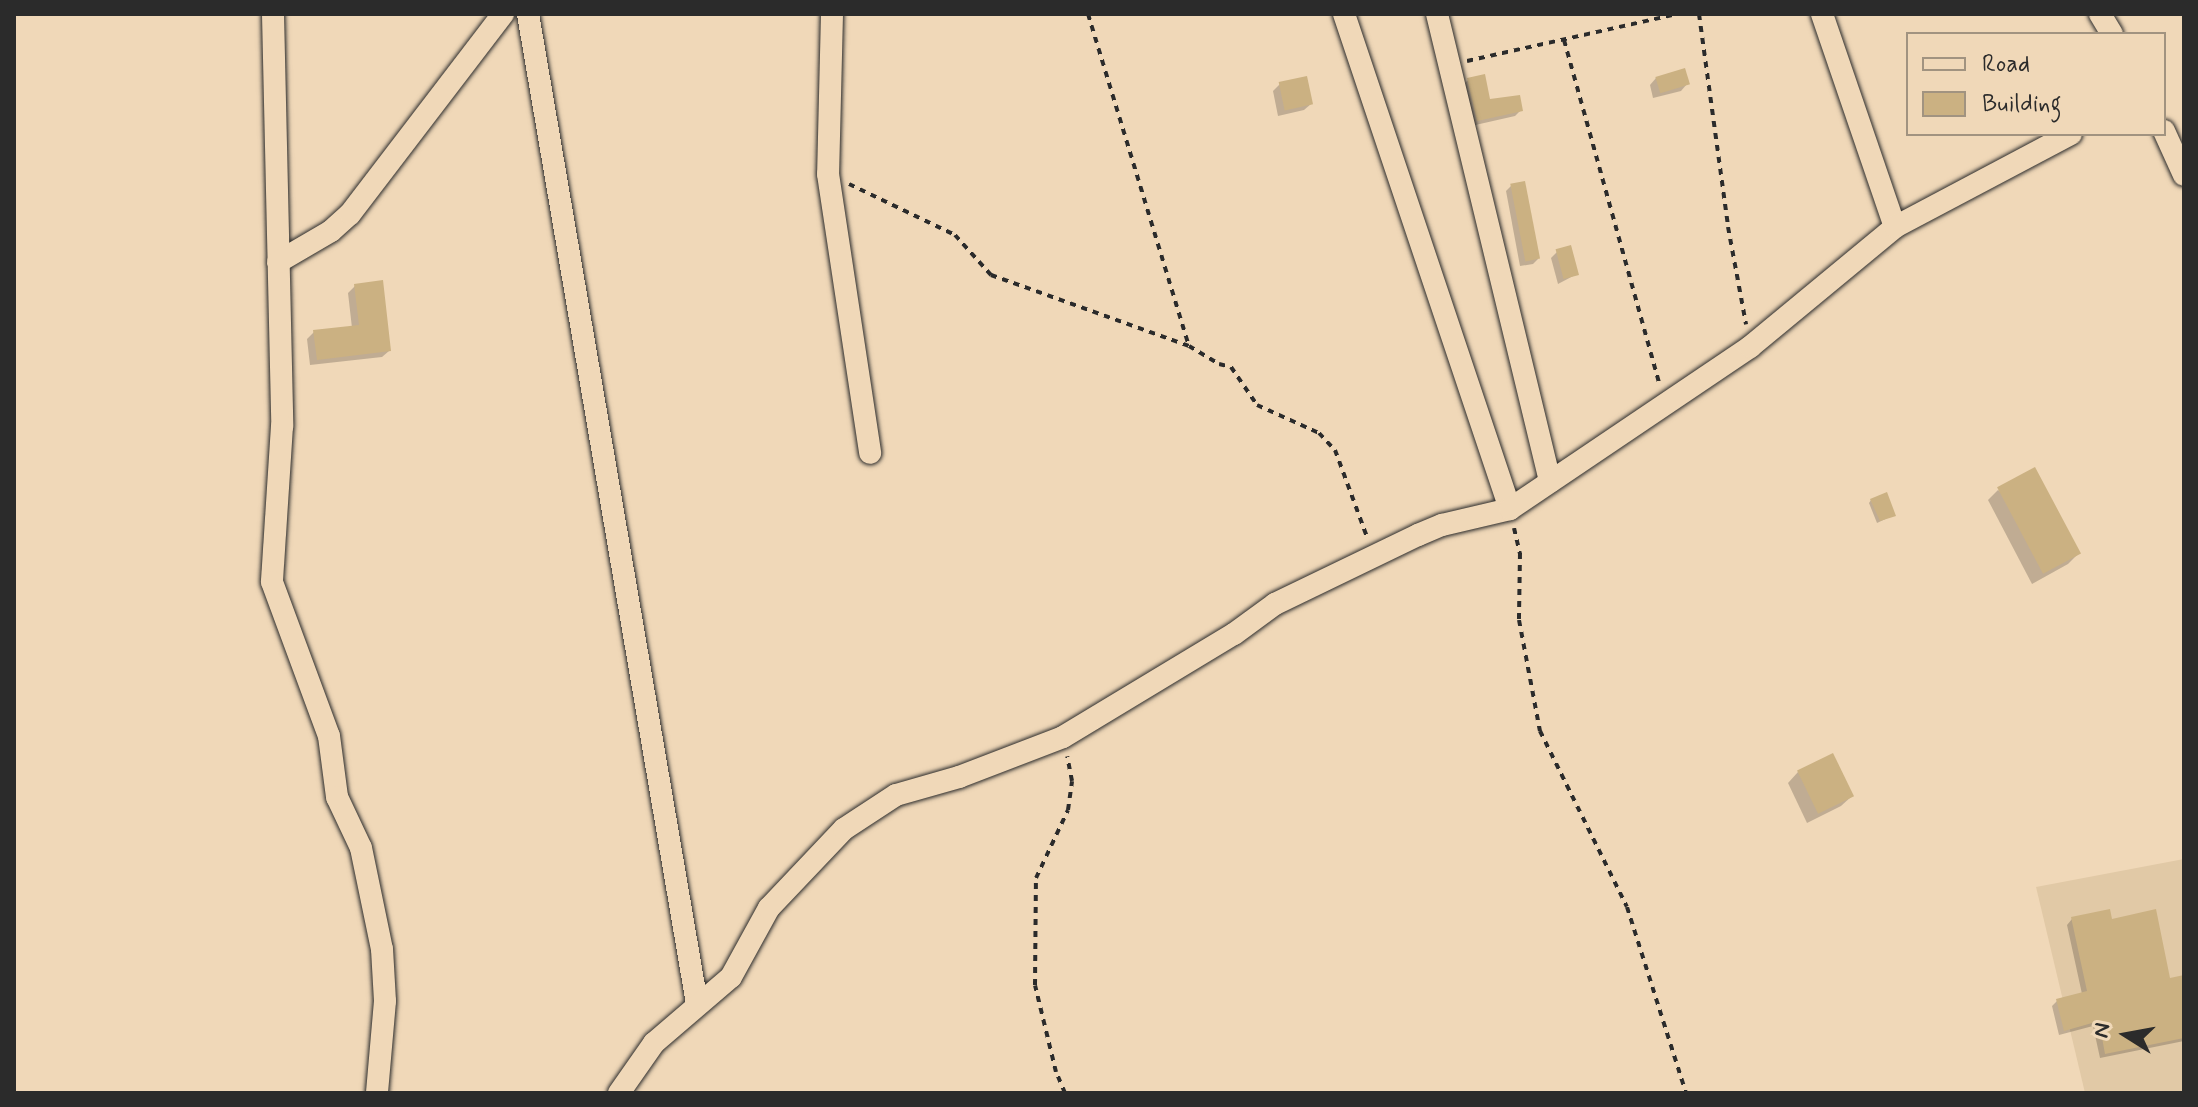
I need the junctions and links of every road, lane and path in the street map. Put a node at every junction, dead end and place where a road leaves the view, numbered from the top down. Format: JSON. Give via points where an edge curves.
{"nodes":[{"id":1,"x":273,"y":14,"type":"edge"},
{"id":2,"x":503,"y":14,"type":"edge"},
{"id":3,"x":528,"y":14,"type":"edge"},
{"id":4,"x":832,"y":14,"type":"edge"},
{"id":5,"x":1088,"y":14,"type":"edge"},
{"id":6,"x":1344,"y":14,"type":"edge"},
{"id":7,"x":1437,"y":14,"type":"edge"},
{"id":8,"x":1678,"y":14,"type":"edge"},
{"id":9,"x":1699,"y":14,"type":"edge"},
{"id":10,"x":1822,"y":14,"type":"edge"},
{"id":11,"x":2100,"y":14,"type":"edge"},
{"id":12,"x":2111,"y":32,"type":"edge"},
{"id":13,"x":1564,"y":40,"type":"junction"},
{"id":14,"x":1449,"y":65,"type":"junction"},
{"id":15,"x":2166,"y":135,"type":"edge"},
{"id":16,"x":2067,"y":136,"type":"edge"},
{"id":17,"x":828,"y":174,"type":"junction"},
{"id":18,"x":2184,"y":175,"type":"edge"},
{"id":19,"x":1895,"y":227,"type":"junction"},
{"id":20,"x":278,"y":262,"type":"junction"},
{"id":21,"x":1189,"y":346,"type":"junction"},
{"id":22,"x":1750,"y":347,"type":"junction"},
{"id":23,"x":1665,"y":403,"type":"junction"},
{"id":24,"x":870,"y":453,"type":"dead end"},
{"id":25,"x":1550,"y":482,"type":"junction"},
{"id":26,"x":1510,"y":509,"type":"junction"},
{"id":27,"x":1375,"y":558,"type":"junction"},
{"id":28,"x":1063,"y":737,"type":"junction"},
{"id":29,"x":697,"y":1004,"type":"junction"},
{"id":30,"x":377,"y":1093,"type":"edge"},
{"id":31,"x":619,"y":1093,"type":"edge"},
{"id":32,"x":1065,"y":1093,"type":"edge"},
{"id":33,"x":1686,"y":1093,"type":"edge"}],
"edges":[{"from":1,"to":20,"type":"street"},
{"from":2,"to":20,"type":"street","via":[[350,214]]},
{"from":3,"to":29,"type":"street"},
{"from":4,"to":17,"type":"street"},
{"from":5,"to":21,"type":"path"},
{"from":6,"to":26,"type":"street"},
{"from":7,"to":14,"type":"street"},
{"from":8,"to":13,"type":"path"},
{"from":9,"to":22,"type":"path"},
{"from":10,"to":19,"type":"street"},
{"from":11,"to":12,"type":"street"},
{"from":13,"to":14,"type":"path"},
{"from":13,"to":23,"type":"path"},
{"from":14,"to":25,"type":"street"},
{"from":15,"to":18,"type":"street"},
{"from":16,"to":19,"type":"street"},
{"from":17,"to":21,"type":"path","via":[[955,235],[991,275]]},
{"from":17,"to":24,"type":"street"},
{"from":19,"to":22,"type":"street"},
{"from":20,"to":30,"type":"street","via":[[282,426],[272,582],[329,736],[337,797],[361,848],[382,949],[385,1001]]},
{"from":21,"to":27,"type":"path","via":[[1231,367],[1257,405],[1319,433],[1335,450]]},
{"from":22,"to":23,"type":"street"},
{"from":23,"to":25,"type":"street"},
{"from":25,"to":26,"type":"street"},
{"from":26,"to":27,"type":"street","via":[[1442,525]]},
{"from":26,"to":33,"type":"path","via":[[1520,553],[1519,620],[1540,731],[1627,907]]},
{"from":27,"to":28,"type":"street","via":[[1275,604]]},
{"from":28,"to":29,"type":"street","via":[[896,795],[844,829],[769,908],[731,977]]},
{"from":28,"to":32,"type":"path","via":[[1072,781],[1068,810],[1036,878],[1035,985]]},
{"from":29,"to":31,"type":"street","via":[[654,1043]]}]}
